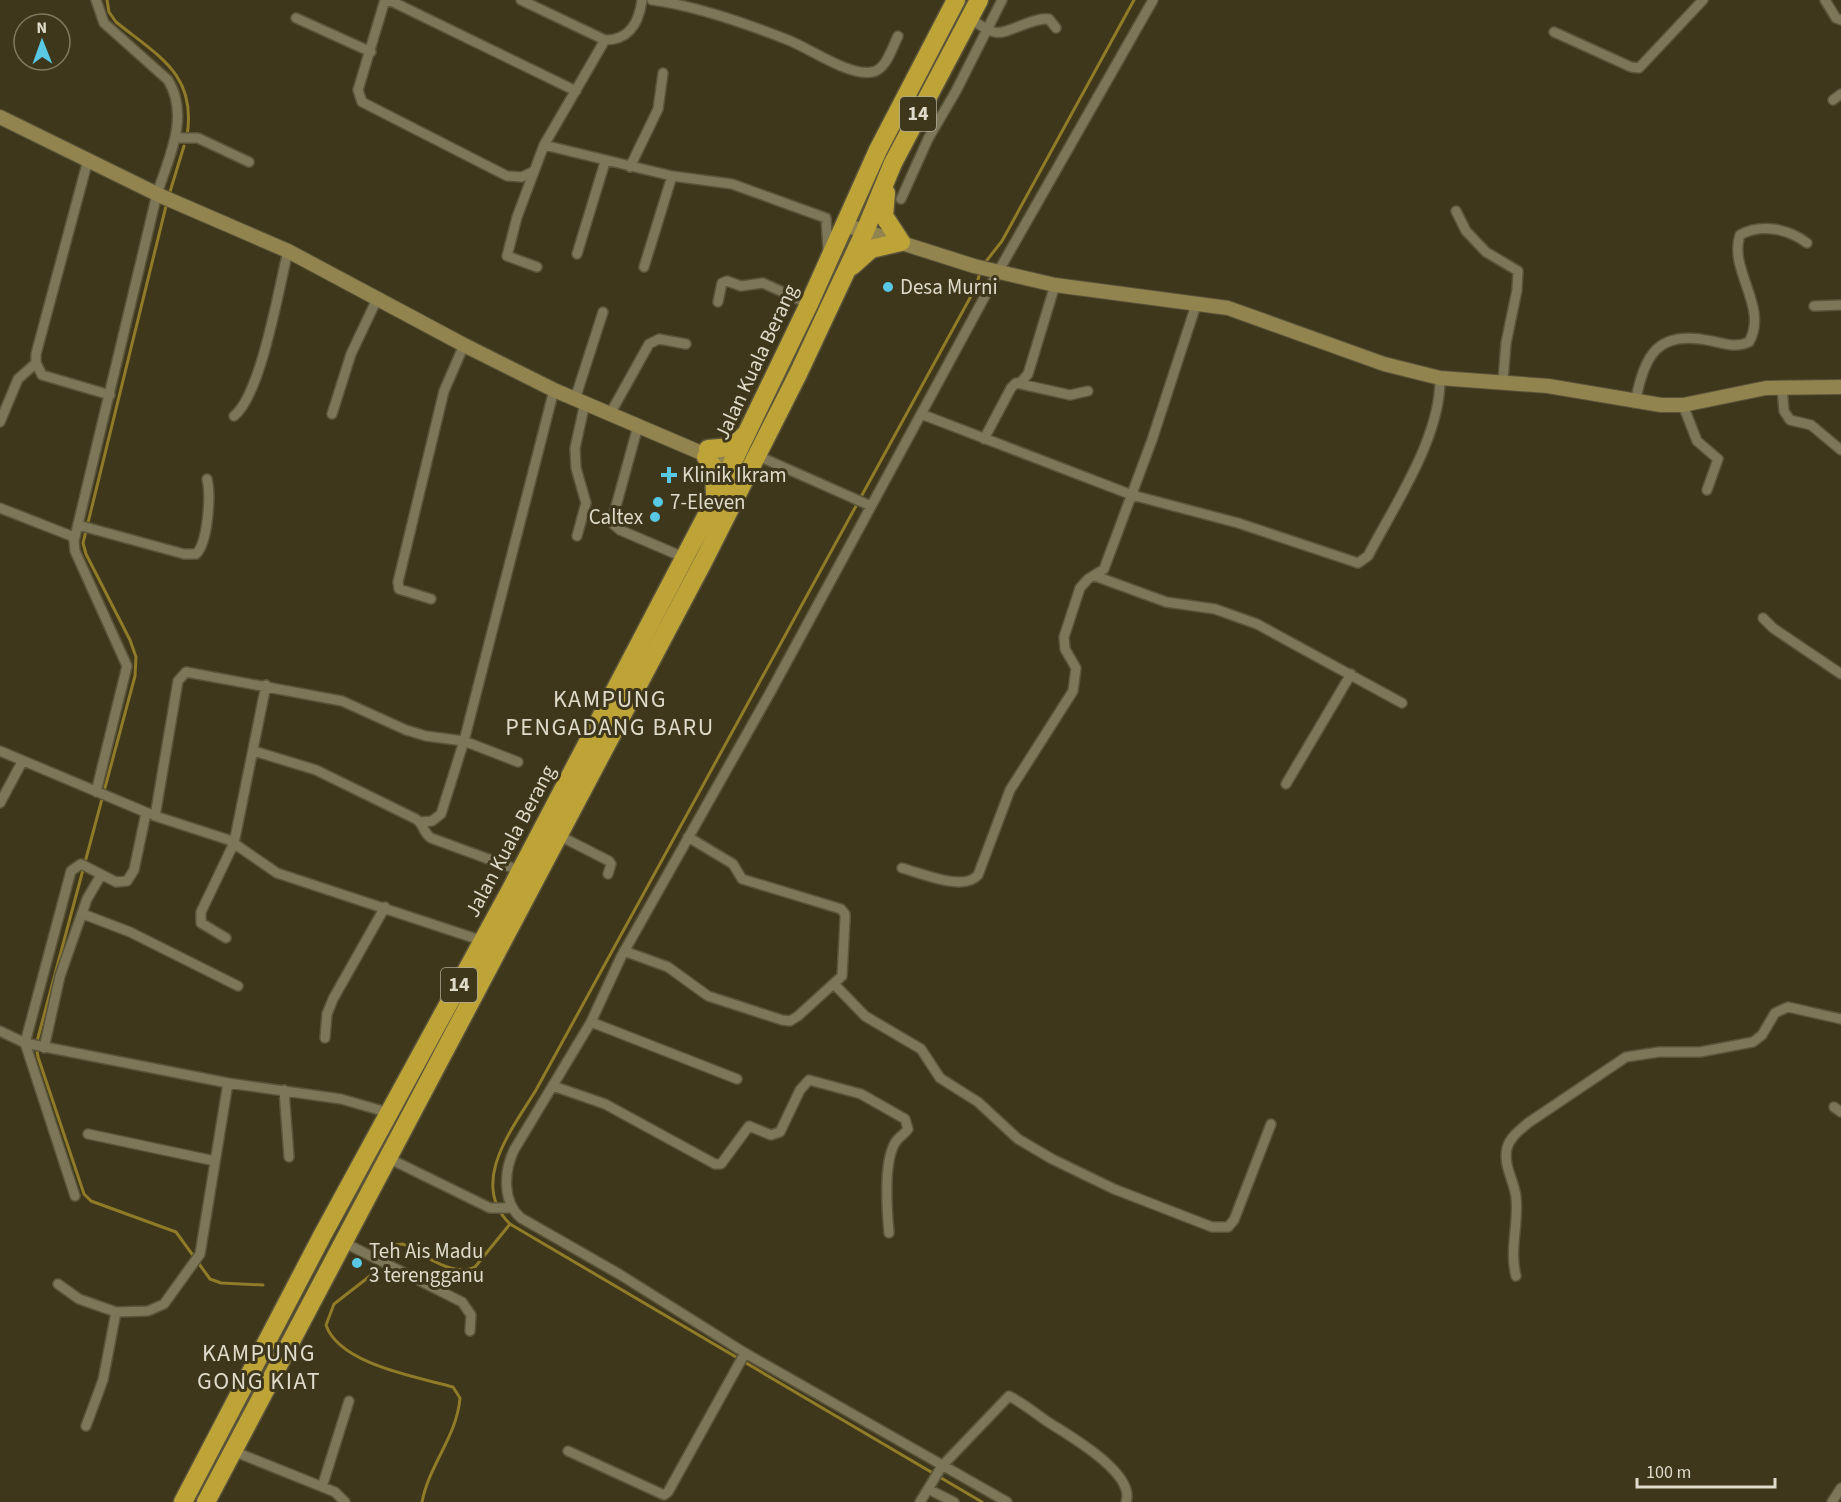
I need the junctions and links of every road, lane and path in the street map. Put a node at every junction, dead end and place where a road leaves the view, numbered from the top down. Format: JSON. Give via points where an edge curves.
{"nodes":[{"id":1,"x":96,"y":0,"type":"edge"},
{"id":2,"x":521,"y":0,"type":"edge"},
{"id":3,"x":642,"y":0,"type":"edge"},
{"id":4,"x":652,"y":0,"type":"edge"},
{"id":5,"x":956,"y":0,"type":"edge"},
{"id":6,"x":979,"y":0,"type":"edge"},
{"id":7,"x":1002,"y":0,"type":"edge"},
{"id":8,"x":1153,"y":0,"type":"edge"},
{"id":9,"x":1703,"y":0,"type":"edge"},
{"id":10,"x":1825,"y":0,"type":"edge"},
{"id":11,"x":296,"y":18,"type":"dead end"},
{"id":12,"x":969,"y":18,"type":"junction"},
{"id":13,"x":1841,"y":20,"type":"edge"},
{"id":14,"x":987,"y":28,"type":"junction"},
{"id":15,"x":1056,"y":28,"type":"dead end"},
{"id":16,"x":1554,"y":32,"type":"dead end"},
{"id":17,"x":898,"y":36,"type":"dead end"},
{"id":18,"x":606,"y":40,"type":"junction"},
{"id":19,"x":371,"y":52,"type":"junction"},
{"id":20,"x":663,"y":73,"type":"dead end"},
{"id":21,"x":936,"y":78,"type":"junction"},
{"id":22,"x":576,"y":91,"type":"junction"},
{"id":23,"x":956,"y":91,"type":"junction"},
{"id":24,"x":0,"y":117,"type":"edge"},
{"id":25,"x":910,"y":130,"type":"junction"},
{"id":26,"x":176,"y":138,"type":"junction"},
{"id":27,"x":928,"y":138,"type":"junction"},
{"id":28,"x":544,"y":145,"type":"junction"},
{"id":29,"x":878,"y":150,"type":"junction"},
{"id":30,"x":88,"y":160,"type":"junction"},
{"id":31,"x":249,"y":162,"type":"dead end"},
{"id":32,"x":605,"y":162,"type":"junction"},
{"id":33,"x":893,"y":163,"type":"junction"},
{"id":34,"x":630,"y":167,"type":"junction"},
{"id":35,"x":534,"y":171,"type":"junction"},
{"id":36,"x":672,"y":176,"type":"junction"},
{"id":37,"x":159,"y":195,"type":"junction"},
{"id":38,"x":902,"y":199,"type":"dead end"},
{"id":39,"x":1456,"y":211,"type":"dead end"},
{"id":40,"x":845,"y":225,"type":"junction"},
{"id":41,"x":865,"y":231,"type":"junction"},
{"id":42,"x":901,"y":242,"type":"junction"},
{"id":43,"x":1807,"y":243,"type":"dead end"},
{"id":44,"x":288,"y":251,"type":"junction"},
{"id":45,"x":576,"y":254,"type":"dead end"},
{"id":46,"x":827,"y":264,"type":"junction"},
{"id":47,"x":537,"y":267,"type":"dead end"},
{"id":48,"x":644,"y":267,"type":"dead end"},
{"id":49,"x":996,"y":272,"type":"junction"},
{"id":50,"x":1054,"y":285,"type":"junction"},
{"id":51,"x":834,"y":296,"type":"junction"},
{"id":52,"x":377,"y":299,"type":"junction"},
{"id":53,"x":718,"y":302,"type":"dead end"},
{"id":54,"x":1197,"y":302,"type":"junction"},
{"id":55,"x":809,"y":304,"type":"junction"},
{"id":56,"x":1841,"y":305,"type":"edge"},
{"id":57,"x":1814,"y":306,"type":"dead end"},
{"id":58,"x":603,"y":312,"type":"dead end"},
{"id":59,"x":686,"y":344,"type":"dead end"},
{"id":60,"x":464,"y":345,"type":"junction"},
{"id":61,"x":36,"y":363,"type":"junction"},
{"id":62,"x":1440,"y":378,"type":"junction"},
{"id":63,"x":1503,"y":381,"type":"junction"},
{"id":64,"x":1021,"y":382,"type":"junction"},
{"id":65,"x":1782,"y":387,"type":"junction"},
{"id":66,"x":1841,"y":387,"type":"edge"},
{"id":67,"x":554,"y":390,"type":"junction"},
{"id":68,"x":1088,"y":391,"type":"dead end"},
{"id":69,"x":110,"y":395,"type":"junction"},
{"id":70,"x":580,"y":401,"type":"junction"},
{"id":71,"x":1635,"y":403,"type":"junction"},
{"id":72,"x":1683,"y":405,"type":"junction"},
{"id":73,"x":332,"y":414,"type":"dead end"},
{"id":74,"x":610,"y":414,"type":"junction"},
{"id":75,"x":921,"y":414,"type":"junction"},
{"id":76,"x":234,"y":416,"type":"dead end"},
{"id":77,"x":0,"y":422,"type":"edge"},
{"id":78,"x":638,"y":426,"type":"junction"},
{"id":79,"x":747,"y":433,"type":"junction"},
{"id":80,"x":984,"y":439,"type":"junction"},
{"id":81,"x":1841,"y":450,"type":"edge"},
{"id":82,"x":707,"y":453,"type":"junction"},
{"id":83,"x":746,"y":464,"type":"junction"},
{"id":84,"x":207,"y":479,"type":"dead end"},
{"id":85,"x":1707,"y":490,"type":"dead end"},
{"id":86,"x":1131,"y":495,"type":"junction"},
{"id":87,"x":712,"y":505,"type":"junction"},
{"id":88,"x":868,"y":505,"type":"junction"},
{"id":89,"x":0,"y":508,"type":"edge"},
{"id":90,"x":80,"y":526,"type":"junction"},
{"id":91,"x":577,"y":536,"type":"dead end"},
{"id":92,"x":74,"y":537,"type":"junction"},
{"id":93,"x":683,"y":557,"type":"junction"},
{"id":94,"x":1095,"y":576,"type":"junction"},
{"id":95,"x":430,"y":599,"type":"dead end"},
{"id":96,"x":1763,"y":618,"type":"dead end"},
{"id":97,"x":1840,"y":673,"type":"edge"},
{"id":98,"x":1351,"y":674,"type":"junction"},
{"id":99,"x":266,"y":685,"type":"junction"},
{"id":100,"x":1402,"y":703,"type":"dead end"},
{"id":101,"x":464,"y":741,"type":"junction"},
{"id":102,"x":0,"y":751,"type":"edge"},
{"id":103,"x":254,"y":751,"type":"junction"},
{"id":104,"x":22,"y":762,"type":"junction"},
{"id":105,"x":518,"y":762,"type":"dead end"},
{"id":106,"x":1286,"y":784,"type":"dead end"},
{"id":107,"x":101,"y":793,"type":"junction"},
{"id":108,"x":0,"y":803,"type":"edge"},
{"id":109,"x":151,"y":815,"type":"junction"},
{"id":110,"x":420,"y":822,"type":"junction"},
{"id":111,"x":558,"y":835,"type":"junction"},
{"id":112,"x":688,"y":837,"type":"junction"},
{"id":113,"x":234,"y":843,"type":"junction"},
{"id":114,"x":902,"y":868,"type":"dead end"},
{"id":115,"x":521,"y":871,"type":"junction"},
{"id":116,"x":608,"y":874,"type":"dead end"},
{"id":117,"x":101,"y":875,"type":"junction"},
{"id":118,"x":385,"y":908,"type":"junction"},
{"id":119,"x":83,"y":914,"type":"junction"},
{"id":120,"x":226,"y":938,"type":"dead end"},
{"id":121,"x":483,"y":941,"type":"junction"},
{"id":122,"x":624,"y":951,"type":"junction"},
{"id":123,"x":834,"y":985,"type":"junction"},
{"id":124,"x":238,"y":986,"type":"dead end"},
{"id":125,"x":1841,"y":1020,"type":"edge"},
{"id":126,"x":591,"y":1022,"type":"junction"},
{"id":127,"x":0,"y":1031,"type":"edge"},
{"id":128,"x":325,"y":1038,"type":"dead end"},
{"id":129,"x":27,"y":1044,"type":"junction"},
{"id":130,"x":42,"y":1048,"type":"junction"},
{"id":131,"x":737,"y":1079,"type":"dead end"},
{"id":132,"x":228,"y":1083,"type":"junction"},
{"id":133,"x":553,"y":1086,"type":"junction"},
{"id":134,"x":284,"y":1090,"type":"junction"},
{"id":135,"x":390,"y":1113,"type":"junction"},
{"id":136,"x":1270,"y":1124,"type":"dead end"},
{"id":137,"x":88,"y":1134,"type":"dead end"},
{"id":138,"x":289,"y":1157,"type":"dead end"},
{"id":139,"x":388,"y":1158,"type":"junction"},
{"id":140,"x":215,"y":1161,"type":"junction"},
{"id":141,"x":75,"y":1196,"type":"dead end"},
{"id":142,"x":509,"y":1209,"type":"junction"},
{"id":143,"x":889,"y":1233,"type":"dead end"},
{"id":144,"x":343,"y":1242,"type":"junction"},
{"id":145,"x":1516,"y":1276,"type":"dead end"},
{"id":146,"x":58,"y":1284,"type":"dead end"},
{"id":147,"x":116,"y":1312,"type":"junction"},
{"id":148,"x":470,"y":1331,"type":"dead end"},
{"id":149,"x":744,"y":1356,"type":"junction"},
{"id":150,"x":350,"y":1401,"type":"dead end"},
{"id":151,"x":86,"y":1426,"type":"dead end"},
{"id":152,"x":568,"y":1450,"type":"dead end"},
{"id":153,"x":233,"y":1451,"type":"junction"},
{"id":154,"x":941,"y":1469,"type":"junction"},
{"id":155,"x":931,"y":1486,"type":"junction"},
{"id":156,"x":322,"y":1487,"type":"junction"},
{"id":157,"x":1841,"y":1488,"type":"edge"},
{"id":158,"x":183,"y":1502,"type":"edge"},
{"id":159,"x":206,"y":1502,"type":"edge"},
{"id":160,"x":345,"y":1502,"type":"edge"},
{"id":161,"x":920,"y":1502,"type":"edge"},
{"id":162,"x":954,"y":1502,"type":"edge"},
{"id":163,"x":1006,"y":1502,"type":"edge"},
{"id":164,"x":1126,"y":1502,"type":"edge"},
{"id":165,"x":1832,"y":1502,"type":"edge"}],
"edges":[{"from":1,"to":26,"type":"street","via":[[104,23],[171,85],[177,106]]},
{"from":2,"to":18,"type":"street"},
{"from":3,"to":18,"type":"street","via":[[638,20],[626,35]]},
{"from":4,"to":17,"type":"street","via":[[677,4],[788,40],[865,73],[882,67]]},
{"from":5,"to":29,"type":"highway","name":"Jalan Kuala Berang","number":"14"},
{"from":6,"to":12,"type":"highway","name":"Jalan Kuala Berang","number":"14"},
{"from":7,"to":14,"type":"street"},
{"from":8,"to":49,"type":"street"},
{"from":9,"to":16,"type":"street","via":[[1638,68]]},
{"from":10,"to":13,"type":"street"},
{"from":11,"to":19,"type":"street"},
{"from":12,"to":14,"type":"street"},
{"from":12,"to":21,"type":"highway","name":"Jalan Kuala Berang","number":"14"},
{"from":14,"to":15,"type":"street","via":[[1000,33],[1039,18],[1048,19]]},
{"from":14,"to":23,"type":"street"},
{"from":18,"to":22,"type":"street"},
{"from":19,"to":22,"type":"street","via":[[384,3],[389,0]]},
{"from":19,"to":35,"type":"street","via":[[358,90],[362,102],[507,176],[522,177]]},
{"from":20,"to":34,"type":"street","via":[[658,109]]},
{"from":21,"to":23,"type":"street"},
{"from":21,"to":25,"type":"highway","name":"Jalan Kuala Berang","number":"14"},
{"from":22,"to":28,"type":"street"},
{"from":23,"to":27,"type":"street"},
{"from":24,"to":30,"type":"main road"},
{"from":25,"to":27,"type":"street"},
{"from":25,"to":29,"type":"highway","via":[[900,135],[891,152]]},
{"from":25,"to":33,"type":"highway","name":"Jalan Kuala Berang","number":"14"},
{"from":26,"to":31,"type":"street","via":[[198,138]]},
{"from":26,"to":37,"type":"street"},
{"from":27,"to":38,"type":"street"},
{"from":28,"to":32,"type":"street"},
{"from":28,"to":35,"type":"street"},
{"from":29,"to":40,"type":"highway","name":"Jalan Kuala Berang","number":"14"},
{"from":30,"to":37,"type":"main road"},
{"from":30,"to":61,"type":"street","via":[[42,327]]},
{"from":32,"to":34,"type":"street"},
{"from":32,"to":45,"type":"street"},
{"from":33,"to":41,"type":"highway","name":"Jalan Kuala Berang","number":"14"},
{"from":33,"to":42,"type":"highway","via":[[884,216]]},
{"from":34,"to":36,"type":"street"},
{"from":35,"to":47,"type":"street","via":[[507,256]]},
{"from":36,"to":46,"type":"street","via":[[732,184],[826,218]]},
{"from":36,"to":48,"type":"street"},
{"from":37,"to":44,"type":"main road"},
{"from":37,"to":69,"type":"street"},
{"from":39,"to":63,"type":"street","via":[[1466,231],[1486,252],[1518,271]]},
{"from":40,"to":41,"type":"main road"},
{"from":40,"to":46,"type":"highway","name":"Jalan Kuala Berang","number":"14"},
{"from":41,"to":42,"type":"main road"},
{"from":41,"to":51,"type":"highway","name":"Jalan Kuala Berang","number":"14"},
{"from":42,"to":49,"type":"main road"},
{"from":42,"to":51,"type":"highway","via":[[882,245],[861,256]]},
{"from":43,"to":71,"type":"street","via":[[1779,230],[1754,230],[1740,235],[1738,260],[1753,309],[1749,342],[1735,346],[1693,338],[1667,342],[1642,371]]},
{"from":44,"to":52,"type":"main road"},
{"from":44,"to":76,"type":"street","via":[[246,405]]},
{"from":46,"to":55,"type":"highway","name":"Jalan Kuala Berang","number":"14"},
{"from":49,"to":50,"type":"main road"},
{"from":49,"to":75,"type":"street"},
{"from":50,"to":54,"type":"main road"},
{"from":50,"to":64,"type":"street","via":[[1028,374]]},
{"from":51,"to":83,"type":"highway","name":"Jalan Kuala Berang","number":"14","via":[[798,374],[791,404]]},
{"from":52,"to":60,"type":"main road"},
{"from":52,"to":73,"type":"street","via":[[351,354]]},
{"from":53,"to":55,"type":"street","via":[[722,283],[727,280],[741,286],[763,283]]},
{"from":54,"to":62,"type":"main road","via":[[1259,318],[1412,373]]},
{"from":54,"to":86,"type":"street"},
{"from":55,"to":79,"type":"highway","name":"Jalan Kuala Berang","number":"14"},
{"from":56,"to":57,"type":"street"},
{"from":58,"to":70,"type":"street"},
{"from":59,"to":74,"type":"street","via":[[659,339],[649,344]]},
{"from":60,"to":67,"type":"main road"},
{"from":60,"to":95,"type":"street","via":[[444,391],[398,582],[399,589]]},
{"from":61,"to":69,"type":"street","via":[[42,375]]},
{"from":61,"to":77,"type":"street","via":[[18,379]]},
{"from":62,"to":63,"type":"main road"},
{"from":62,"to":86,"type":"street","via":[[1439,405],[1427,441],[1364,561],[1358,563]]},
{"from":63,"to":71,"type":"main road"},
{"from":64,"to":68,"type":"street","via":[[1070,395]]},
{"from":64,"to":80,"type":"street","via":[[1011,388]]},
{"from":65,"to":66,"type":"main road"},
{"from":65,"to":72,"type":"main road"},
{"from":65,"to":81,"type":"street","via":[[1784,411],[1790,420],[1811,426]]},
{"from":67,"to":70,"type":"main road"},
{"from":67,"to":101,"type":"street"},
{"from":69,"to":90,"type":"street"},
{"from":70,"to":74,"type":"main road"},
{"from":70,"to":91,"type":"street","via":[[576,468],[586,503]]},
{"from":71,"to":72,"type":"main road"},
{"from":72,"to":85,"type":"street","via":[[1697,441],[1718,459]]},
{"from":74,"to":78,"type":"main road"},
{"from":75,"to":80,"type":"street"},
{"from":75,"to":88,"type":"street"},
{"from":78,"to":82,"type":"main road"},
{"from":78,"to":93,"type":"street","via":[[614,525]]},
{"from":79,"to":82,"type":"highway","via":[[732,447]]},
{"from":79,"to":83,"type":"highway","name":"Jalan Kuala Berang","number":"14"},
{"from":80,"to":86,"type":"street"},
{"from":82,"to":83,"type":"main road"},
{"from":82,"to":87,"type":"highway","via":[[716,476]]},
{"from":83,"to":87,"type":"highway","name":"Jalan Kuala Berang","number":"14"},
{"from":83,"to":88,"type":"street"},
{"from":83,"to":111,"type":"highway","name":"Jalan Kuala Berang","number":"14","via":[[732,523],[703,562]]},
{"from":84,"to":90,"type":"street","via":[[203,544],[196,554],[184,555]]},
{"from":86,"to":94,"type":"street","via":[[1104,569]]},
{"from":87,"to":93,"type":"highway","name":"Jalan Kuala Berang","number":"14"},
{"from":88,"to":112,"type":"street"},
{"from":89,"to":92,"type":"street"},
{"from":90,"to":92,"type":"street"},
{"from":92,"to":107,"type":"street","via":[[75,551],[127,666]]},
{"from":93,"to":115,"type":"highway","name":"Jalan Kuala Berang","number":"14"},
{"from":94,"to":98,"type":"street","via":[[1166,602],[1238,616]]},
{"from":94,"to":114,"type":"street","via":[[1080,588],[1064,637],[1065,649],[1076,668],[1073,691],[1010,790],[978,875],[968,882],[955,883]]},
{"from":96,"to":97,"type":"street"},
{"from":98,"to":100,"type":"street"},
{"from":98,"to":106,"type":"street"},
{"from":99,"to":101,"type":"street","via":[[342,701],[426,736]]},
{"from":99,"to":103,"type":"street"},
{"from":99,"to":109,"type":"street","via":[[196,672],[180,676]]},
{"from":101,"to":105,"type":"street"},
{"from":101,"to":110,"type":"street","via":[[441,814]]},
{"from":102,"to":104,"type":"street"},
{"from":103,"to":110,"type":"street","via":[[316,770]]},
{"from":103,"to":113,"type":"street"},
{"from":104,"to":107,"type":"street"},
{"from":104,"to":108,"type":"street"},
{"from":107,"to":109,"type":"street"},
{"from":109,"to":113,"type":"street"},
{"from":109,"to":117,"type":"street","via":[[131,877],[120,883]]},
{"from":110,"to":115,"type":"street","via":[[425,835],[431,838]]},
{"from":111,"to":116,"type":"street","via":[[609,861]]},
{"from":111,"to":139,"type":"highway","name":"Jalan Kuala Berang","number":"14"},
{"from":112,"to":122,"type":"street"},
{"from":112,"to":123,"type":"street","via":[[733,864],[742,879],[841,909],[845,914],[844,969]]},
{"from":113,"to":118,"type":"street","via":[[277,873]]},
{"from":113,"to":120,"type":"street","via":[[200,918],[205,927]]},
{"from":115,"to":121,"type":"highway","name":"Jalan Kuala Berang","number":"14"},
{"from":117,"to":119,"type":"street"},
{"from":117,"to":129,"type":"street","via":[[91,868],[76,866],[68,878]]},
{"from":118,"to":121,"type":"street"},
{"from":118,"to":128,"type":"street","via":[[333,999]]},
{"from":119,"to":124,"type":"street","via":[[130,932]]},
{"from":119,"to":130,"type":"street","via":[[60,976]]},
{"from":121,"to":135,"type":"highway","name":"Jalan Kuala Berang","number":"14"},
{"from":122,"to":123,"type":"street","via":[[668,967],[708,996],[782,1020],[798,1016]]},
{"from":122,"to":126,"type":"street"},
{"from":123,"to":136,"type":"street","via":[[865,1016],[921,1049],[940,1078],[978,1102],[1018,1139],[1114,1189],[1212,1227],[1228,1227],[1234,1220]]},
{"from":125,"to":145,"type":"street","via":[[1788,1007],[1775,1013],[1753,1042],[1700,1053],[1659,1052],[1626,1057],[1522,1128],[1509,1142],[1506,1162],[1516,1197],[1512,1251]]},
{"from":126,"to":131,"type":"street"},
{"from":126,"to":133,"type":"street"},
{"from":127,"to":129,"type":"street"},
{"from":129,"to":130,"type":"street"},
{"from":129,"to":141,"type":"street"},
{"from":130,"to":132,"type":"street"},
{"from":132,"to":134,"type":"street"},
{"from":132,"to":140,"type":"street"},
{"from":133,"to":142,"type":"street","via":[[508,1164]]},
{"from":133,"to":143,"type":"street","via":[[599,1102],[715,1164],[721,1164],[749,1126],[771,1135],[780,1132],[809,1080],[861,1094],[908,1124],[892,1151],[885,1196]]},
{"from":134,"to":135,"type":"street","via":[[341,1099]]},
{"from":134,"to":138,"type":"street"},
{"from":135,"to":158,"type":"highway","name":"Jalan Kuala Berang","number":"14"},
{"from":137,"to":140,"type":"street"},
{"from":139,"to":142,"type":"street","via":[[490,1208]]},
{"from":139,"to":144,"type":"highway","name":"Jalan Kuala Berang","number":"14"},
{"from":140,"to":147,"type":"street","via":[[200,1254],[157,1310]]},
{"from":142,"to":149,"type":"street","via":[[619,1274]]},
{"from":144,"to":148,"type":"street","via":[[462,1302],[471,1315]]},
{"from":144,"to":153,"type":"highway","name":"Jalan Kuala Berang","number":"14"},
{"from":146,"to":147,"type":"street","via":[[79,1299]]},
{"from":147,"to":151,"type":"street","via":[[102,1380]]},
{"from":149,"to":152,"type":"street","via":[[664,1495],[659,1496]]},
{"from":149,"to":154,"type":"street"},
{"from":150,"to":156,"type":"street"},
{"from":153,"to":156,"type":"street"},
{"from":153,"to":159,"type":"highway","name":"Jalan Kuala Berang","number":"14"},
{"from":154,"to":155,"type":"street"},
{"from":154,"to":163,"type":"street"},
{"from":154,"to":164,"type":"street","via":[[1009,1396],[1109,1465],[1127,1490]]},
{"from":155,"to":161,"type":"street"},
{"from":155,"to":162,"type":"street"},
{"from":156,"to":160,"type":"street"},
{"from":157,"to":165,"type":"street"}]}
